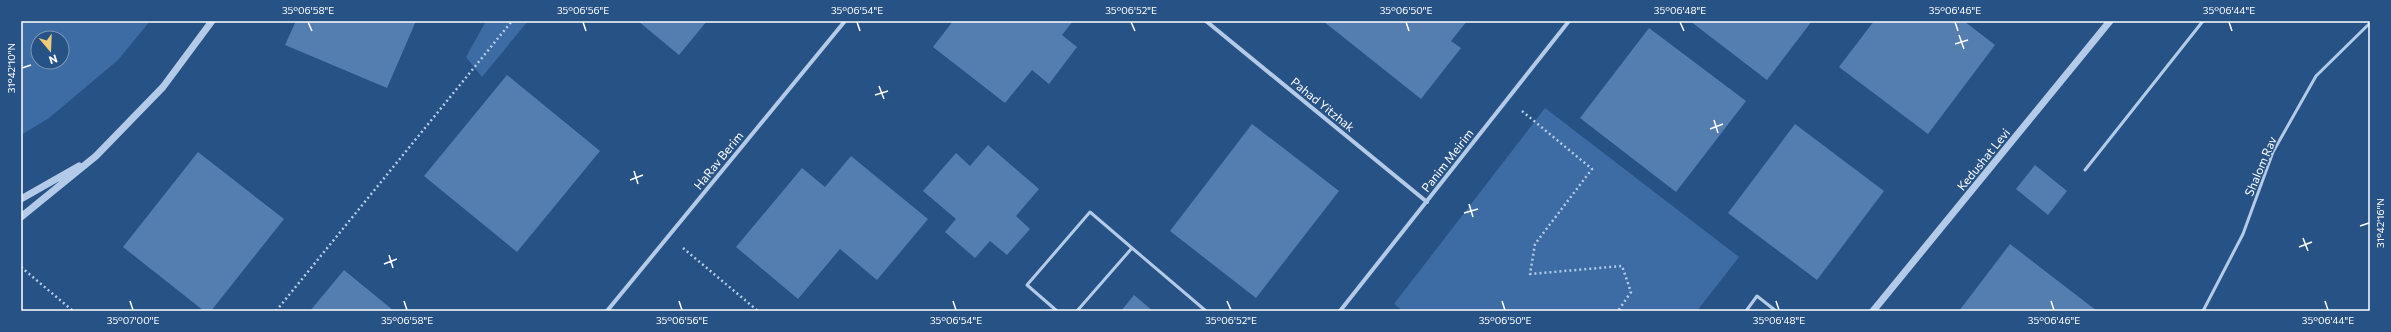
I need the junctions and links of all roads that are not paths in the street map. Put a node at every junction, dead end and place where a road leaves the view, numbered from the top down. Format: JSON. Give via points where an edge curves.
{"nodes":[{"id":1,"x":212,"y":21,"type":"edge"},
{"id":2,"x":845,"y":21,"type":"edge"},
{"id":3,"x":1206,"y":21,"type":"edge"},
{"id":4,"x":1569,"y":21,"type":"edge"},
{"id":5,"x":2110,"y":21,"type":"edge"},
{"id":6,"x":2203,"y":21,"type":"edge"},
{"id":7,"x":2370,"y":23,"type":"edge"},
{"id":8,"x":96,"y":156,"type":"junction"},
{"id":9,"x":2084,"y":170,"type":"dead end"},
{"id":10,"x":21,"y":199,"type":"edge"},
{"id":11,"x":1427,"y":202,"type":"junction"},
{"id":12,"x":21,"y":217,"type":"edge"},
{"id":13,"x":1132,"y":248,"type":"junction"},
{"id":14,"x":607,"y":311,"type":"edge"},
{"id":15,"x":1057,"y":311,"type":"edge"},
{"id":16,"x":1077,"y":311,"type":"edge"},
{"id":17,"x":1206,"y":311,"type":"edge"},
{"id":18,"x":1340,"y":311,"type":"edge"},
{"id":19,"x":1746,"y":311,"type":"edge"},
{"id":20,"x":1776,"y":311,"type":"edge"},
{"id":21,"x":1873,"y":311,"type":"edge"},
{"id":22,"x":2203,"y":311,"type":"edge"}],
"edges":[{"from":1,"to":8,"type":"street","via":[[163,87]]},
{"from":2,"to":14,"type":"street","name":"HaRav Berim"},
{"from":3,"to":11,"type":"street","name":"Pahad Yitzhak"},
{"from":4,"to":11,"type":"street","name":"Panim Meirim"},
{"from":5,"to":21,"type":"street","name":"Kedushat Levi"},
{"from":6,"to":9,"type":"lane"},
{"from":7,"to":22,"type":"lane","name":"Shalom Rav","via":[[2316,76],[2273,152],[2243,234]]},
{"from":8,"to":10,"type":"street"},
{"from":8,"to":12,"type":"street"},
{"from":11,"to":18,"type":"street","name":"Panim Meirim"},
{"from":13,"to":15,"type":"lane","via":[[1090,212],[1027,285]]},
{"from":13,"to":16,"type":"lane"},
{"from":13,"to":17,"type":"lane"},
{"from":19,"to":20,"type":"lane","via":[[1757,296]]}]}
